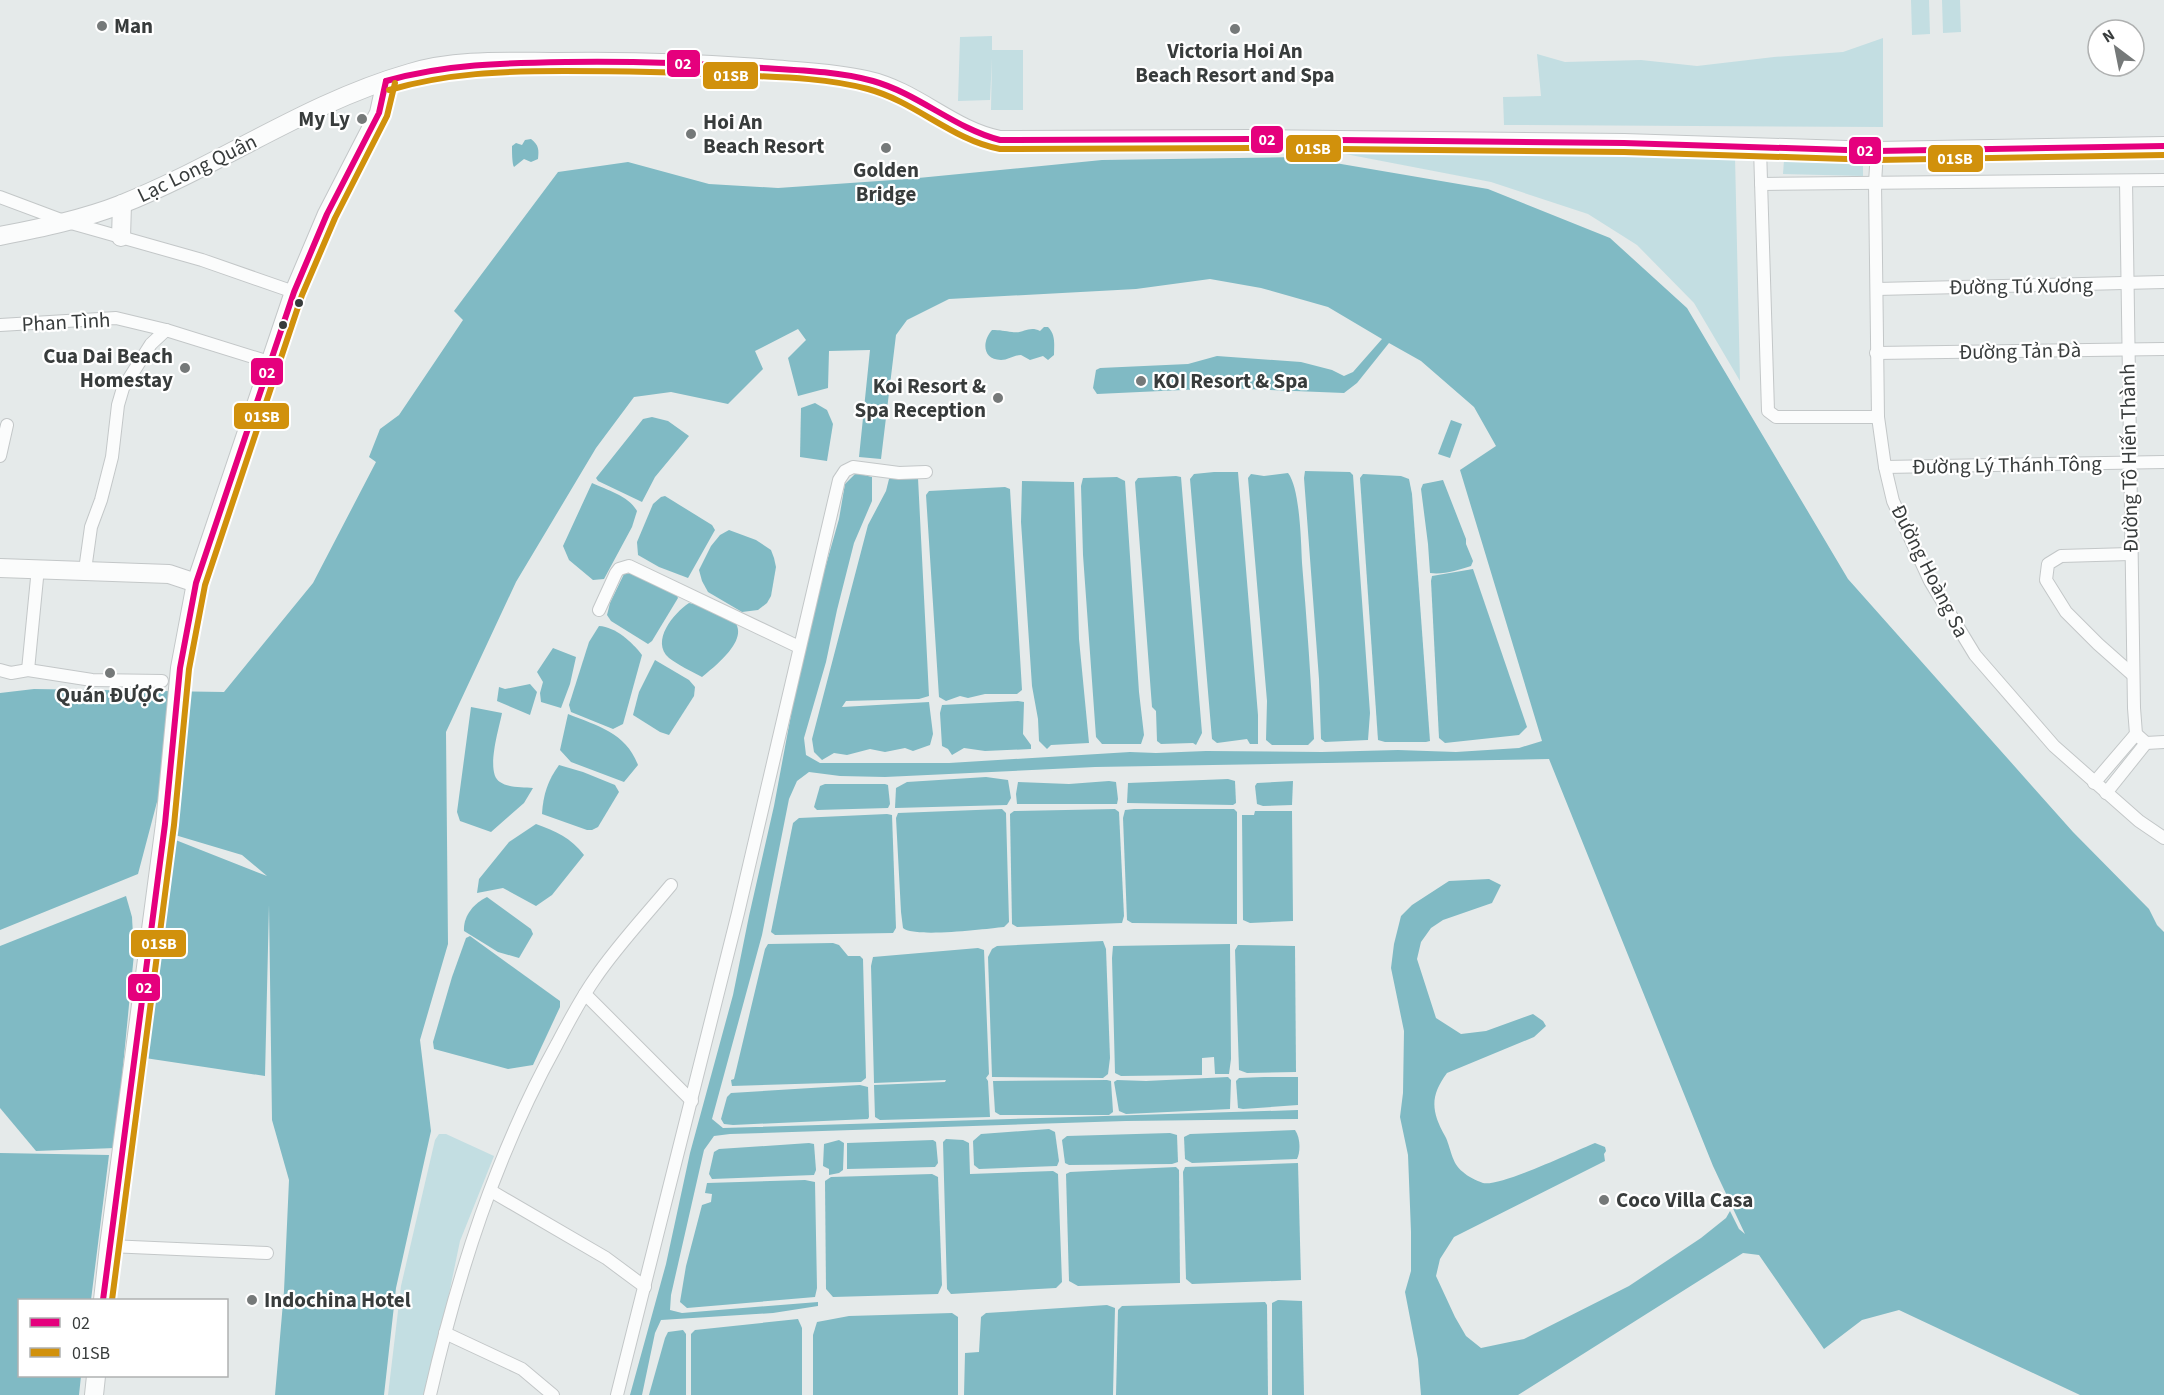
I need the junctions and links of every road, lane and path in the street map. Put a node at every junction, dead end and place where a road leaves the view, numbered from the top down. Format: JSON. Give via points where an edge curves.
{"nodes":[{"id":1,"x":386,"y":81,"type":"junction"},
{"id":2,"x":2164,"y":146,"type":"edge"},
{"id":3,"x":1760,"y":148,"type":"junction"},
{"id":4,"x":1877,"y":151,"type":"junction"},
{"id":5,"x":2164,"y":180,"type":"edge"},
{"id":6,"x":2126,"y":181,"type":"junction"},
{"id":7,"x":1875,"y":183,"type":"junction"},
{"id":8,"x":1761,"y":184,"type":"junction"},
{"id":9,"x":0,"y":196,"type":"edge"},
{"id":10,"x":122,"y":204,"type":"junction"},
{"id":11,"x":64,"y":221,"type":"junction"},
{"id":12,"x":0,"y":236,"type":"edge"},
{"id":13,"x":121,"y":237,"type":"junction"},
{"id":14,"x":2164,"y":282,"type":"edge"},
{"id":15,"x":2126,"y":283,"type":"junction"},
{"id":16,"x":1877,"y":290,"type":"junction"},
{"id":17,"x":294,"y":292,"type":"junction"},
{"id":18,"x":0,"y":325,"type":"edge"},
{"id":19,"x":166,"y":330,"type":"junction"},
{"id":20,"x":2127,"y":349,"type":"junction"},
{"id":21,"x":2164,"y":349,"type":"edge"},
{"id":22,"x":1876,"y":353,"type":"junction"},
{"id":23,"x":269,"y":362,"type":"junction"},
{"id":24,"x":1878,"y":417,"type":"junction"},
{"id":25,"x":7,"y":425,"type":"dead end"},
{"id":26,"x":0,"y":456,"type":"edge"},
{"id":27,"x":2164,"y":462,"type":"edge"},
{"id":28,"x":2129,"y":463,"type":"junction"},
{"id":29,"x":1885,"y":467,"type":"junction"},
{"id":30,"x":926,"y":472,"type":"dead end"},
{"id":31,"x":2130,"y":554,"type":"junction"},
{"id":32,"x":0,"y":567,"type":"edge"},
{"id":33,"x":38,"y":568,"type":"junction"},
{"id":34,"x":85,"y":570,"type":"junction"},
{"id":35,"x":196,"y":583,"type":"junction"},
{"id":36,"x":599,"y":610,"type":"dead end"},
{"id":37,"x":799,"y":647,"type":"junction"},
{"id":38,"x":0,"y":670,"type":"edge"},
{"id":39,"x":28,"y":670,"type":"junction"},
{"id":40,"x":2133,"y":675,"type":"junction"},
{"id":41,"x":162,"y":681,"type":"dead end"},
{"id":42,"x":2141,"y":738,"type":"junction"},
{"id":43,"x":2164,"y":742,"type":"edge"},
{"id":44,"x":2094,"y":783,"type":"junction"},
{"id":45,"x":2106,"y":793,"type":"junction"},
{"id":46,"x":2164,"y":838,"type":"edge"},
{"id":47,"x":671,"y":885,"type":"dead end"},
{"id":48,"x":585,"y":994,"type":"junction"},
{"id":49,"x":692,"y":1101,"type":"junction"},
{"id":50,"x":491,"y":1191,"type":"junction"},
{"id":51,"x":109,"y":1246,"type":"junction"},
{"id":52,"x":267,"y":1253,"type":"dead end"},
{"id":53,"x":645,"y":1287,"type":"junction"},
{"id":54,"x":104,"y":1299,"type":"edge"},
{"id":55,"x":445,"y":1333,"type":"junction"},
{"id":56,"x":96,"y":1377,"type":"edge"},
{"id":57,"x":94,"y":1395,"type":"edge"},
{"id":58,"x":430,"y":1395,"type":"edge"},
{"id":59,"x":553,"y":1395,"type":"edge"},
{"id":60,"x":617,"y":1395,"type":"edge"}],
"edges":[{"from":1,"to":3,"type":"main road","name":"Lạc Long Quân","via":[[442,66],[496,63],[720,64],[867,80],[902,91],[981,136],[1000,140],[1286,139]]},
{"from":1,"to":10,"type":"main road","name":"Lạc Long Quân"},
{"from":1,"to":17,"type":"main road","via":[[379,113],[327,214]]},
{"from":2,"to":4,"type":"main road","name":"Lạc Long Quân"},
{"from":3,"to":4,"type":"main road","name":"Lạc Long Quân"},
{"from":3,"to":8,"type":"street"},
{"from":4,"to":7,"type":"street","name":"Đường Hoàng Sa"},
{"from":5,"to":6,"type":"street"},
{"from":6,"to":7,"type":"street"},
{"from":6,"to":15,"type":"street","name":"Đường Tô Hiến Thành"},
{"from":7,"to":8,"type":"street"},
{"from":7,"to":16,"type":"street","name":"Đường Hoàng Sa"},
{"from":8,"to":24,"type":"street","via":[[1768,411],[1776,417]]},
{"from":9,"to":11,"type":"street"},
{"from":10,"to":11,"type":"main road","name":"Lạc Long Quân"},
{"from":10,"to":13,"type":"main road"},
{"from":11,"to":12,"type":"main road","name":"Lạc Long Quân"},
{"from":11,"to":13,"type":"street"},
{"from":13,"to":17,"type":"street"},
{"from":14,"to":15,"type":"street","name":"Đường Tú Xương"},
{"from":15,"to":16,"type":"street","name":"Đường Tú Xương"},
{"from":15,"to":20,"type":"street","name":"Đường Tô Hiến Thành"},
{"from":16,"to":22,"type":"street","name":"Đường Hoàng Sa"},
{"from":17,"to":23,"type":"main road"},
{"from":18,"to":19,"type":"street","name":"Phan Tình","via":[[117,318]]},
{"from":19,"to":23,"type":"street","name":"Phan Tình"},
{"from":19,"to":34,"type":"street","via":[[151,344],[123,388],[112,457],[91,527]]},
{"from":20,"to":21,"type":"street","name":"Đường Tản Đà"},
{"from":20,"to":22,"type":"street","name":"Đường Tản Đà"},
{"from":20,"to":28,"type":"street","name":"Đường Tô Hiến Thành"},
{"from":22,"to":24,"type":"street","name":"Đường Hoàng Sa"},
{"from":23,"to":35,"type":"main road"},
{"from":24,"to":29,"type":"street","name":"Đường Hoàng Sa"},
{"from":25,"to":26,"type":"street"},
{"from":27,"to":28,"type":"street","name":"Đường Lý Thánh Tông"},
{"from":28,"to":29,"type":"street","name":"Đường Lý Thánh Tông"},
{"from":28,"to":31,"type":"street","name":"Đường Tô Hiến Thành"},
{"from":29,"to":44,"type":"street","name":"Đường Hoàng Sa","via":[[1893,501],[1930,580],[1975,655],[2054,747]]},
{"from":30,"to":37,"type":"street","via":[[853,467],[845,471],[839,480]]},
{"from":31,"to":40,"type":"street","name":"Đường Tô Hiến Thành"},
{"from":31,"to":40,"type":"street","via":[[2061,556],[2048,564],[2046,580],[2066,612]]},
{"from":32,"to":33,"type":"main road"},
{"from":33,"to":34,"type":"main road"},
{"from":33,"to":39,"type":"street"},
{"from":34,"to":35,"type":"main road","via":[[169,574]]},
{"from":35,"to":51,"type":"main road","via":[[180,673],[165,824]]},
{"from":36,"to":37,"type":"street","via":[[616,573],[629,566]]},
{"from":37,"to":49,"type":"street"},
{"from":38,"to":39,"type":"street"},
{"from":39,"to":41,"type":"street","via":[[92,680]]},
{"from":40,"to":42,"type":"street","name":"Đường Tô Hiến Thành"},
{"from":42,"to":43,"type":"street"},
{"from":42,"to":44,"type":"street"},
{"from":42,"to":45,"type":"street"},
{"from":44,"to":45,"type":"street","name":"Đường Hoàng Sa"},
{"from":45,"to":46,"type":"street","name":"Đường Hoàng Sa"},
{"from":47,"to":48,"type":"street"},
{"from":48,"to":49,"type":"street"},
{"from":48,"to":50,"type":"street","via":[[537,1080]]},
{"from":49,"to":53,"type":"street"},
{"from":50,"to":53,"type":"street","via":[[606,1258]]},
{"from":50,"to":55,"type":"street","via":[[472,1239]]},
{"from":51,"to":52,"type":"street"},
{"from":51,"to":54,"type":"main road"},
{"from":53,"to":60,"type":"street"},
{"from":55,"to":58,"type":"street"},
{"from":55,"to":59,"type":"street","via":[[522,1369]]},
{"from":56,"to":57,"type":"main road"}]}
